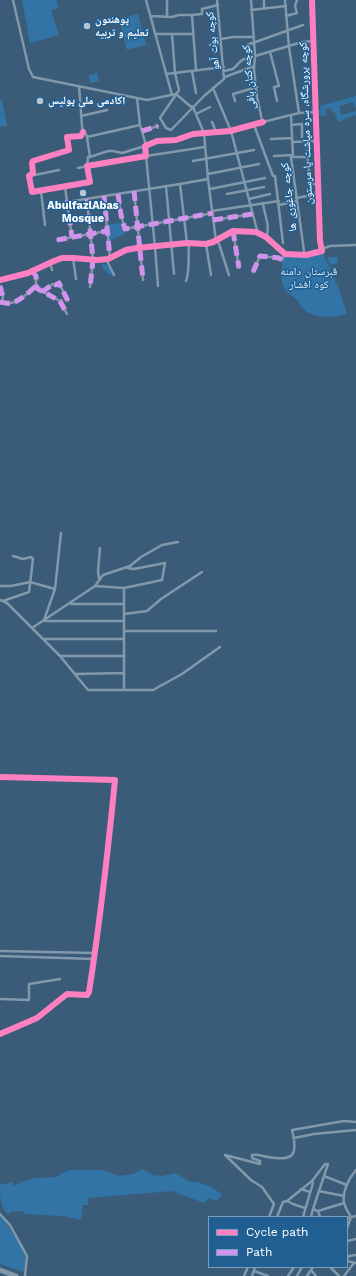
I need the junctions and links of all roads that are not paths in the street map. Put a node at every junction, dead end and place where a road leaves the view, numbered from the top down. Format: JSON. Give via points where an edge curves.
{"nodes":[{"id":1,"x":14,"y":0,"type":"edge"},
{"id":2,"x":146,"y":0,"type":"edge"},
{"id":3,"x":167,"y":0,"type":"edge"},
{"id":4,"x":217,"y":0,"type":"edge"},
{"id":5,"x":251,"y":0,"type":"edge"},
{"id":6,"x":264,"y":0,"type":"edge"},
{"id":7,"x":285,"y":0,"type":"edge"},
{"id":8,"x":297,"y":0,"type":"edge"},
{"id":9,"x":312,"y":0,"type":"edge"},
{"id":10,"x":218,"y":5,"type":"junction"},
{"id":11,"x":286,"y":6,"type":"junction"},
{"id":12,"x":264,"y":9,"type":"junction"},
{"id":13,"x":252,"y":10,"type":"junction"},
{"id":14,"x":192,"y":15,"type":"junction"},
{"id":15,"x":151,"y":16,"type":"junction"},
{"id":16,"x":167,"y":16,"type":"junction"},
{"id":17,"x":286,"y":16,"type":"junction"},
{"id":18,"x":303,"y":25,"type":"dead end"},
{"id":19,"x":287,"y":31,"type":"junction"},
{"id":20,"x":156,"y":34,"type":"junction"},
{"id":21,"x":172,"y":34,"type":"junction"},
{"id":22,"x":193,"y":34,"type":"junction"},
{"id":23,"x":254,"y":37,"type":"junction"},
{"id":24,"x":221,"y":39,"type":"junction"},
{"id":25,"x":254,"y":41,"type":"junction"},
{"id":26,"x":314,"y":41,"type":"junction"},
{"id":27,"x":222,"y":44,"type":"junction"},
{"id":28,"x":210,"y":45,"type":"dead end"},
{"id":29,"x":247,"y":45,"type":"dead end"},
{"id":30,"x":289,"y":47,"type":"junction"},
{"id":31,"x":270,"y":52,"type":"junction"},
{"id":32,"x":255,"y":56,"type":"junction"},
{"id":33,"x":254,"y":66,"type":"junction"},
{"id":34,"x":224,"y":69,"type":"junction"},
{"id":35,"x":196,"y":70,"type":"junction"},
{"id":36,"x":192,"y":71,"type":"junction"},
{"id":37,"x":175,"y":73,"type":"junction"},
{"id":38,"x":166,"y":74,"type":"junction"},
{"id":39,"x":225,"y":77,"type":"junction"},
{"id":40,"x":79,"y":86,"type":"junction"},
{"id":41,"x":256,"y":87,"type":"junction"},
{"id":42,"x":213,"y":88,"type":"junction"},
{"id":43,"x":196,"y":93,"type":"dead end"},
{"id":44,"x":176,"y":94,"type":"junction"},
{"id":45,"x":172,"y":95,"type":"junction"},
{"id":46,"x":137,"y":98,"type":"junction"},
{"id":47,"x":234,"y":101,"type":"dead end"},
{"id":48,"x":277,"y":101,"type":"dead end"},
{"id":49,"x":210,"y":106,"type":"dead end"},
{"id":50,"x":193,"y":107,"type":"junction"},
{"id":51,"x":107,"y":110,"type":"dead end"},
{"id":52,"x":316,"y":112,"type":"junction"},
{"id":53,"x":299,"y":113,"type":"junction"},
{"id":54,"x":196,"y":114,"type":"junction"},
{"id":55,"x":291,"y":115,"type":"junction"},
{"id":56,"x":81,"y":116,"type":"junction"},
{"id":57,"x":212,"y":122,"type":"dead end"},
{"id":58,"x":263,"y":122,"type":"junction"},
{"id":59,"x":140,"y":125,"type":"junction"},
{"id":60,"x":254,"y":125,"type":"junction"},
{"id":61,"x":292,"y":125,"type":"junction"},
{"id":62,"x":158,"y":126,"type":"dead end"},
{"id":63,"x":142,"y":131,"type":"junction"},
{"id":64,"x":231,"y":131,"type":"junction"},
{"id":65,"x":83,"y":132,"type":"junction"},
{"id":66,"x":216,"y":132,"type":"junction"},
{"id":67,"x":204,"y":133,"type":"junction"},
{"id":68,"x":87,"y":137,"type":"junction"},
{"id":69,"x":302,"y":137,"type":"dead end"},
{"id":70,"x":292,"y":138,"type":"junction"},
{"id":71,"x":271,"y":139,"type":"dead end"},
{"id":72,"x":317,"y":141,"type":"junction"},
{"id":73,"x":293,"y":142,"type":"junction"},
{"id":74,"x":146,"y":145,"type":"junction"},
{"id":75,"x":205,"y":147,"type":"junction"},
{"id":76,"x":254,"y":150,"type":"dead end"},
{"id":77,"x":307,"y":150,"type":"dead end"},
{"id":78,"x":237,"y":153,"type":"junction"},
{"id":79,"x":90,"y":156,"type":"junction"},
{"id":80,"x":146,"y":156,"type":"junction"},
{"id":81,"x":274,"y":156,"type":"dead end"},
{"id":82,"x":293,"y":156,"type":"junction"},
{"id":83,"x":307,"y":158,"type":"junction"},
{"id":84,"x":206,"y":160,"type":"junction"},
{"id":85,"x":193,"y":161,"type":"dead end"},
{"id":86,"x":259,"y":164,"type":"dead end"},
{"id":87,"x":87,"y":166,"type":"junction"},
{"id":88,"x":78,"y":168,"type":"dead end"},
{"id":89,"x":241,"y":168,"type":"junction"},
{"id":90,"x":59,"y":170,"type":"dead end"},
{"id":91,"x":33,"y":173,"type":"junction"},
{"id":92,"x":208,"y":174,"type":"junction"},
{"id":93,"x":265,"y":178,"type":"dead end"},
{"id":94,"x":208,"y":179,"type":"junction"},
{"id":95,"x":245,"y":182,"type":"junction"},
{"id":96,"x":180,"y":184,"type":"junction"},
{"id":97,"x":318,"y":184,"type":"junction"},
{"id":98,"x":66,"y":186,"type":"junction"},
{"id":99,"x":166,"y":186,"type":"junction"},
{"id":100,"x":264,"y":187,"type":"dead end"},
{"id":101,"x":149,"y":189,"type":"junction"},
{"id":102,"x":210,"y":189,"type":"junction"},
{"id":103,"x":247,"y":190,"type":"junction"},
{"id":104,"x":41,"y":191,"type":"junction"},
{"id":105,"x":134,"y":191,"type":"junction"},
{"id":106,"x":118,"y":194,"type":"junction"},
{"id":107,"x":227,"y":194,"type":"dead end"},
{"id":108,"x":270,"y":194,"type":"dead end"},
{"id":109,"x":319,"y":194,"type":"junction"},
{"id":110,"x":104,"y":196,"type":"junction"},
{"id":111,"x":87,"y":199,"type":"junction"},
{"id":112,"x":249,"y":199,"type":"junction"},
{"id":113,"x":296,"y":199,"type":"junction"},
{"id":114,"x":279,"y":201,"type":"junction"},
{"id":115,"x":67,"y":202,"type":"junction"},
{"id":116,"x":263,"y":204,"type":"junction"},
{"id":117,"x":279,"y":205,"type":"junction"},
{"id":118,"x":51,"y":206,"type":"dead end"},
{"id":119,"x":251,"y":206,"type":"junction"},
{"id":120,"x":212,"y":212,"type":"junction"},
{"id":121,"x":253,"y":214,"type":"junction"},
{"id":122,"x":184,"y":219,"type":"junction"},
{"id":123,"x":213,"y":220,"type":"junction"},
{"id":124,"x":169,"y":221,"type":"junction"},
{"id":125,"x":153,"y":224,"type":"junction"},
{"id":126,"x":45,"y":226,"type":"dead end"},
{"id":127,"x":138,"y":227,"type":"junction"},
{"id":128,"x":107,"y":231,"type":"junction"},
{"id":129,"x":233,"y":231,"type":"junction"},
{"id":130,"x":256,"y":232,"type":"junction"},
{"id":131,"x":90,"y":234,"type":"junction"},
{"id":132,"x":72,"y":237,"type":"junction"},
{"id":133,"x":266,"y":237,"type":"junction"},
{"id":134,"x":57,"y":240,"type":"dead end"},
{"id":135,"x":216,"y":241,"type":"junction"},
{"id":136,"x":188,"y":243,"type":"junction"},
{"id":137,"x":283,"y":243,"type":"dead end"},
{"id":138,"x":206,"y":244,"type":"junction"},
{"id":139,"x":171,"y":245,"type":"junction"},
{"id":140,"x":356,"y":245,"type":"edge"},
{"id":141,"x":155,"y":247,"type":"junction"},
{"id":142,"x":322,"y":247,"type":"junction"},
{"id":143,"x":140,"y":248,"type":"junction"},
{"id":144,"x":285,"y":254,"type":"junction"},
{"id":145,"x":303,"y":255,"type":"junction"},
{"id":146,"x":73,"y":258,"type":"junction"},
{"id":147,"x":110,"y":258,"type":"junction"},
{"id":148,"x":106,"y":259,"type":"junction"},
{"id":149,"x":93,"y":260,"type":"junction"},
{"id":150,"x":50,"y":263,"type":"junction"},
{"id":151,"x":239,"y":268,"type":"dead end"},
{"id":152,"x":52,"y":270,"type":"dead end"},
{"id":153,"x":32,"y":272,"type":"junction"},
{"id":154,"x":253,"y":272,"type":"dead end"},
{"id":155,"x":174,"y":274,"type":"dead end"},
{"id":156,"x":114,"y":275,"type":"dead end"},
{"id":157,"x":211,"y":275,"type":"dead end"},
{"id":158,"x":229,"y":275,"type":"dead end"},
{"id":159,"x":76,"y":279,"type":"dead end"},
{"id":160,"x":0,"y":280,"type":"edge"},
{"id":161,"x":143,"y":280,"type":"dead end"},
{"id":162,"x":186,"y":281,"type":"dead end"},
{"id":163,"x":0,"y":286,"type":"edge"},
{"id":164,"x":36,"y":286,"type":"junction"},
{"id":165,"x":158,"y":286,"type":"dead end"},
{"id":166,"x":90,"y":287,"type":"dead end"},
{"id":167,"x":42,"y":292,"type":"junction"},
{"id":168,"x":68,"y":301,"type":"dead end"},
{"id":169,"x":1,"y":302,"type":"edge"},
{"id":170,"x":67,"y":314,"type":"dead end"},
{"id":171,"x":61,"y":533,"type":"dead end"},
{"id":172,"x":178,"y":542,"type":"dead end"},
{"id":173,"x":100,"y":548,"type":"dead end"},
{"id":174,"x":13,"y":556,"type":"dead end"},
{"id":175,"x":126,"y":568,"type":"junction"},
{"id":176,"x":202,"y":572,"type":"dead end"},
{"id":177,"x":100,"y":580,"type":"junction"},
{"id":178,"x":30,"y":582,"type":"junction"},
{"id":179,"x":0,"y":586,"type":"edge"},
{"id":180,"x":95,"y":586,"type":"junction"},
{"id":181,"x":124,"y":588,"type":"junction"},
{"id":182,"x":54,"y":589,"type":"junction"},
{"id":183,"x":1,"y":601,"type":"edge"},
{"id":184,"x":7,"y":603,"type":"junction"},
{"id":185,"x":0,"y":604,"type":"edge"},
{"id":186,"x":70,"y":604,"type":"junction"},
{"id":187,"x":124,"y":604,"type":"junction"},
{"id":188,"x":124,"y":614,"type":"junction"},
{"id":189,"x":44,"y":621,"type":"junction"},
{"id":190,"x":124,"y":621,"type":"junction"},
{"id":191,"x":32,"y":628,"type":"junction"},
{"id":192,"x":124,"y":631,"type":"junction"},
{"id":193,"x":216,"y":631,"type":"dead end"},
{"id":194,"x":43,"y":639,"type":"junction"},
{"id":195,"x":124,"y":639,"type":"junction"},
{"id":196,"x":220,"y":647,"type":"dead end"},
{"id":197,"x":60,"y":656,"type":"junction"},
{"id":198,"x":124,"y":656,"type":"junction"},
{"id":199,"x":124,"y":673,"type":"junction"},
{"id":200,"x":76,"y":674,"type":"junction"},
{"id":201,"x":124,"y":690,"type":"junction"},
{"id":202,"x":0,"y":777,"type":"edge"},
{"id":203,"x":0,"y":951,"type":"edge"},
{"id":204,"x":95,"y":953,"type":"junction"},
{"id":205,"x":0,"y":956,"type":"edge"},
{"id":206,"x":94,"y":958,"type":"junction"},
{"id":207,"x":60,"y":979,"type":"dead end"},
{"id":208,"x":0,"y":999,"type":"edge"},
{"id":209,"x":0,"y":1034,"type":"edge"},
{"id":210,"x":356,"y":1122,"type":"edge"},
{"id":211,"x":356,"y":1130,"type":"edge"},
{"id":212,"x":294,"y":1138,"type":"junction"},
{"id":213,"x":356,"y":1170,"type":"edge"},
{"id":214,"x":324,"y":1176,"type":"junction"},
{"id":215,"x":312,"y":1181,"type":"junction"},
{"id":216,"x":347,"y":1185,"type":"junction"},
{"id":217,"x":301,"y":1189,"type":"junction"},
{"id":218,"x":319,"y":1191,"type":"junction"},
{"id":219,"x":310,"y":1192,"type":"junction"},
{"id":220,"x":344,"y":1196,"type":"junction"},
{"id":221,"x":287,"y":1201,"type":"junction"},
{"id":222,"x":283,"y":1202,"type":"junction"},
{"id":223,"x":344,"y":1203,"type":"junction"},
{"id":224,"x":274,"y":1204,"type":"junction"},
{"id":225,"x":305,"y":1208,"type":"junction"},
{"id":226,"x":313,"y":1209,"type":"junction"},
{"id":227,"x":318,"y":1211,"type":"junction"},
{"id":228,"x":0,"y":1214,"type":"edge"},
{"id":229,"x":269,"y":1216,"type":"edge"},
{"id":230,"x":277,"y":1216,"type":"edge"},
{"id":231,"x":303,"y":1216,"type":"edge"},
{"id":232,"x":311,"y":1216,"type":"edge"},
{"id":233,"x":320,"y":1216,"type":"edge"},
{"id":234,"x":356,"y":1216,"type":"edge"},
{"id":235,"x":351,"y":1217,"type":"junction"},
{"id":236,"x":348,"y":1218,"type":"edge"},
{"id":237,"x":348,"y":1225,"type":"edge"},
{"id":238,"x":355,"y":1263,"type":"edge"},
{"id":239,"x":312,"y":1268,"type":"edge"},
{"id":240,"x":331,"y":1268,"type":"edge"},
{"id":241,"x":0,"y":1270,"type":"edge"},
{"id":242,"x":254,"y":1270,"type":"joint"},
{"id":243,"x":16,"y":1276,"type":"edge"},
{"id":244,"x":25,"y":1276,"type":"edge"},
{"id":245,"x":252,"y":1276,"type":"edge"},
{"id":246,"x":268,"y":1276,"type":"edge"},
{"id":247,"x":307,"y":1276,"type":"edge"},
{"id":248,"x":316,"y":1276,"type":"edge"},
{"id":249,"x":339,"y":1276,"type":"edge"},
{"id":250,"x":344,"y":1276,"type":"edge"}],
"edges":[{"from":1,"to":40,"type":"street","via":[[31,75]]},
{"from":2,"to":15,"type":"street"},
{"from":3,"to":16,"type":"street"},
{"from":4,"to":10,"type":"street","name":"کوچه بوت آهو"},
{"from":5,"to":13,"type":"street","name":"کوچه کتان بافی"},
{"from":6,"to":12,"type":"street"},
{"from":7,"to":11,"type":"street"},
{"from":8,"to":17,"type":"street","via":[[297,13]]},
{"from":9,"to":26,"type":"street","name":"کوچه پرورشگاه، سره میاشت یا مرستون"},
{"from":10,"to":14,"type":"street","via":[[202,9],[202,14]]},
{"from":10,"to":24,"type":"street","name":"کوچه بوت آهو"},
{"from":11,"to":12,"type":"street"},
{"from":11,"to":17,"type":"street"},
{"from":12,"to":13,"type":"street"},
{"from":13,"to":23,"type":"street","name":"کوچه کتان بافی"},
{"from":14,"to":16,"type":"street"},
{"from":14,"to":22,"type":"street"},
{"from":15,"to":16,"type":"street"},
{"from":15,"to":20,"type":"street"},
{"from":17,"to":19,"type":"street"},
{"from":18,"to":19,"type":"street"},
{"from":19,"to":25,"type":"street"},
{"from":19,"to":30,"type":"street"},
{"from":20,"to":21,"type":"street"},
{"from":20,"to":38,"type":"street"},
{"from":21,"to":22,"type":"street"},
{"from":21,"to":37,"type":"street"},
{"from":22,"to":35,"type":"street"},
{"from":23,"to":24,"type":"street"},
{"from":23,"to":25,"type":"street","name":"کوچه کتان بافی"},
{"from":24,"to":27,"type":"street","name":"کوچه بوت آهو"},
{"from":25,"to":29,"type":"street"},
{"from":25,"to":32,"type":"street","name":"کوچه کتان بافی"},
{"from":26,"to":30,"type":"street"},
{"from":26,"to":52,"type":"street","name":"کوچه پرورشگاه، سره میاشت یا مرستون"},
{"from":27,"to":28,"type":"street"},
{"from":27,"to":34,"type":"street","name":"کوچه بوت آهو"},
{"from":30,"to":31,"type":"street"},
{"from":30,"to":53,"type":"street"},
{"from":31,"to":32,"type":"street"},
{"from":31,"to":48,"type":"street","via":[[279,86],[274,87]]},
{"from":32,"to":33,"type":"street","name":"کوچه کتان بافی"},
{"from":32,"to":34,"type":"street","via":[[242,60],[233,69]]},
{"from":33,"to":39,"type":"street"},
{"from":33,"to":41,"type":"street","name":"کوچه کتان بافی"},
{"from":34,"to":35,"type":"street"},
{"from":34,"to":39,"type":"street","name":"کوچه بوت آهو"},
{"from":35,"to":36,"type":"street"},
{"from":36,"to":37,"type":"street"},
{"from":36,"to":43,"type":"street"},
{"from":37,"to":38,"type":"street"},
{"from":37,"to":44,"type":"street","via":[[179,88]]},
{"from":38,"to":45,"type":"street"},
{"from":39,"to":42,"type":"street","name":"کوچه بوت آهو"},
{"from":40,"to":46,"type":"street"},
{"from":40,"to":56,"type":"street"},
{"from":41,"to":47,"type":"street","via":[[233,94]]},
{"from":41,"to":58,"type":"street","name":"کوچه کتان بافی"},
{"from":42,"to":50,"type":"street","name":"کوچه بوت آهو"},
{"from":42,"to":64,"type":"street"},
{"from":44,"to":45,"type":"street"},
{"from":44,"to":50,"type":"street"},
{"from":44,"to":50,"type":"street","name":"کوچه بوت آهو","via":[[160,118],[166,128],[171,130]]},
{"from":45,"to":46,"type":"street","via":[[147,100]]},
{"from":46,"to":59,"type":"street"},
{"from":49,"to":54,"type":"street"},
{"from":50,"to":54,"type":"street"},
{"from":51,"to":56,"type":"street"},
{"from":52,"to":53,"type":"street","name":"کوچه کتان بافی"},
{"from":52,"to":72,"type":"street","name":"کوچه پرورشگاه، سره میاشت یا مرستون"},
{"from":53,"to":55,"type":"street","name":"کوچه کتان بافی"},
{"from":54,"to":67,"type":"street"},
{"from":55,"to":58,"type":"street","name":"کوچه کتان بافی"},
{"from":55,"to":61,"type":"street","name":"کوچه جاغوری ها"},
{"from":56,"to":65,"type":"street"},
{"from":57,"to":66,"type":"street"},
{"from":58,"to":60,"type":"street"},
{"from":59,"to":63,"type":"street"},
{"from":59,"to":68,"type":"street"},
{"from":60,"to":64,"type":"street"},
{"from":60,"to":114,"type":"street","via":[[275,176]]},
{"from":61,"to":69,"type":"street","via":[[302,124]]},
{"from":61,"to":70,"type":"street","name":"کوچه جاغوری ها"},
{"from":62,"to":63,"type":"street"},
{"from":63,"to":74,"type":"street"},
{"from":64,"to":66,"type":"street"},
{"from":64,"to":78,"type":"street"},
{"from":65,"to":68,"type":"street"},
{"from":65,"to":91,"type":"street","via":[[81,136],[68,137],[69,150],[33,161]]},
{"from":66,"to":67,"type":"street"},
{"from":67,"to":74,"type":"street"},
{"from":67,"to":75,"type":"street"},
{"from":68,"to":79,"type":"street"},
{"from":70,"to":71,"type":"street"},
{"from":70,"to":73,"type":"street","name":"کوچه جاغوری ها"},
{"from":72,"to":73,"type":"street"},
{"from":72,"to":97,"type":"street","name":"کوچه پرورشگاه، سره میاشت یا مرستون"},
{"from":73,"to":82,"type":"street","name":"کوچه جاغوری ها"},
{"from":74,"to":79,"type":"street","via":[[122,153],[108,151]]},
{"from":74,"to":80,"type":"street"},
{"from":75,"to":80,"type":"street"},
{"from":75,"to":84,"type":"street"},
{"from":76,"to":78,"type":"street"},
{"from":77,"to":83,"type":"street"},
{"from":78,"to":84,"type":"street"},
{"from":78,"to":89,"type":"street"},
{"from":79,"to":87,"type":"street"},
{"from":80,"to":87,"type":"street"},
{"from":80,"to":101,"type":"street"},
{"from":81,"to":82,"type":"street"},
{"from":82,"to":83,"type":"street"},
{"from":82,"to":113,"type":"street","name":"کوچه جاغوری ها","via":[[291,158]]},
{"from":83,"to":97,"type":"street","via":[[310,184]]},
{"from":84,"to":85,"type":"street"},
{"from":84,"to":92,"type":"street"},
{"from":86,"to":89,"type":"street"},
{"from":87,"to":88,"type":"street"},
{"from":87,"to":98,"type":"street","via":[[90,182]]},
{"from":89,"to":92,"type":"street"},
{"from":89,"to":95,"type":"street"},
{"from":90,"to":91,"type":"street","via":[[35,175]]},
{"from":91,"to":104,"type":"street","via":[[29,176],[32,192]]},
{"from":92,"to":94,"type":"street"},
{"from":93,"to":95,"type":"street"},
{"from":94,"to":96,"type":"street"},
{"from":94,"to":102,"type":"street"},
{"from":95,"to":102,"type":"street"},
{"from":95,"to":103,"type":"street"},
{"from":96,"to":99,"type":"street"},
{"from":96,"to":122,"type":"street"},
{"from":97,"to":109,"type":"street","name":"کوچه پرورشگاه، سره میاشت یا مرستون"},
{"from":98,"to":104,"type":"street"},
{"from":98,"to":115,"type":"street"},
{"from":99,"to":101,"type":"street"},
{"from":99,"to":124,"type":"street"},
{"from":100,"to":103,"type":"street"},
{"from":101,"to":105,"type":"street"},
{"from":101,"to":125,"type":"street"},
{"from":102,"to":120,"type":"street"},
{"from":103,"to":107,"type":"street"},
{"from":103,"to":112,"type":"street"},
{"from":104,"to":126,"type":"street"},
{"from":105,"to":106,"type":"street"},
{"from":105,"to":127,"type":"street"},
{"from":106,"to":110,"type":"street"},
{"from":106,"to":127,"type":"street","via":[[125,229]]},
{"from":108,"to":112,"type":"street"},
{"from":109,"to":113,"type":"street"},
{"from":109,"to":142,"type":"street","name":"کوچه پرورشگاه، سره میاشت یا مرستون"},
{"from":110,"to":111,"type":"street"},
{"from":110,"to":128,"type":"street"},
{"from":111,"to":115,"type":"street"},
{"from":111,"to":131,"type":"street"},
{"from":112,"to":119,"type":"street"},
{"from":113,"to":117,"type":"street"},
{"from":113,"to":145,"type":"street","name":"کوچه جاغوری ها"},
{"from":114,"to":116,"type":"street"},
{"from":114,"to":117,"type":"street"},
{"from":115,"to":118,"type":"street"},
{"from":115,"to":132,"type":"street"},
{"from":116,"to":119,"type":"street"},
{"from":116,"to":133,"type":"street","via":[[268,230]]},
{"from":117,"to":137,"type":"street"},
{"from":119,"to":120,"type":"street"},
{"from":119,"to":121,"type":"street"},
{"from":120,"to":122,"type":"street"},
{"from":120,"to":123,"type":"street"},
{"from":121,"to":123,"type":"street"},
{"from":121,"to":130,"type":"street"},
{"from":122,"to":124,"type":"street"},
{"from":122,"to":136,"type":"street"},
{"from":123,"to":135,"type":"street"},
{"from":124,"to":125,"type":"street"},
{"from":124,"to":139,"type":"street"},
{"from":125,"to":127,"type":"street"},
{"from":125,"to":141,"type":"street"},
{"from":127,"to":143,"type":"street"},
{"from":128,"to":131,"type":"street"},
{"from":128,"to":147,"type":"street"},
{"from":129,"to":130,"type":"street"},
{"from":129,"to":135,"type":"street"},
{"from":129,"to":151,"type":"street"},
{"from":130,"to":133,"type":"street"},
{"from":131,"to":132,"type":"street"},
{"from":131,"to":149,"type":"street"},
{"from":132,"to":134,"type":"street"},
{"from":133,"to":144,"type":"street"},
{"from":135,"to":138,"type":"street"},
{"from":135,"to":158,"type":"street"},
{"from":136,"to":138,"type":"street"},
{"from":136,"to":139,"type":"street"},
{"from":136,"to":162,"type":"street","via":[[189,275]]},
{"from":138,"to":157,"type":"street"},
{"from":139,"to":141,"type":"street"},
{"from":139,"to":155,"type":"street"},
{"from":140,"to":142,"type":"street"},
{"from":141,"to":143,"type":"street"},
{"from":141,"to":165,"type":"street"},
{"from":142,"to":145,"type":"street","via":[[322,251]]},
{"from":143,"to":147,"type":"street","via":[[130,249]]},
{"from":143,"to":161,"type":"street"},
{"from":144,"to":145,"type":"street"},
{"from":144,"to":154,"type":"street","via":[[282,260],[260,256]]},
{"from":146,"to":149,"type":"street"},
{"from":146,"to":150,"type":"street","via":[[62,258]]},
{"from":146,"to":159,"type":"street"},
{"from":147,"to":148,"type":"street"},
{"from":148,"to":149,"type":"street"},
{"from":148,"to":156,"type":"street"},
{"from":149,"to":166,"type":"street"},
{"from":150,"to":152,"type":"street"},
{"from":150,"to":153,"type":"street"},
{"from":153,"to":160,"type":"street"},
{"from":153,"to":164,"type":"street","via":[[36,276]]},
{"from":163,"to":169,"type":"street","via":[[3,297]]},
{"from":164,"to":167,"type":"street"},
{"from":164,"to":169,"type":"street","via":[[25,294],[24,298],[9,304]]},
{"from":167,"to":168,"type":"street","via":[[59,283]]},
{"from":167,"to":170,"type":"street","via":[[62,303]]},
{"from":171,"to":182,"type":"street"},
{"from":172,"to":175,"type":"street","via":[[162,545]]},
{"from":173,"to":177,"type":"street"},
{"from":174,"to":178,"type":"street","via":[[33,559]]},
{"from":175,"to":177,"type":"street","via":[[103,575]]},
{"from":175,"to":181,"type":"street","via":[[134,569],[165,563],[162,580]]},
{"from":176,"to":188,"type":"street","via":[[147,611]]},
{"from":177,"to":180,"type":"street"},
{"from":178,"to":179,"type":"street"},
{"from":178,"to":182,"type":"street"},
{"from":178,"to":183,"type":"street","via":[[28,594]]},
{"from":180,"to":181,"type":"street"},
{"from":180,"to":186,"type":"street"},
{"from":181,"to":187,"type":"street"},
{"from":182,"to":189,"type":"street"},
{"from":183,"to":184,"type":"street"},
{"from":184,"to":185,"type":"street"},
{"from":184,"to":191,"type":"street"},
{"from":186,"to":187,"type":"street"},
{"from":186,"to":189,"type":"street"},
{"from":187,"to":188,"type":"street"},
{"from":188,"to":190,"type":"street"},
{"from":189,"to":190,"type":"street"},
{"from":189,"to":191,"type":"street"},
{"from":190,"to":192,"type":"street"},
{"from":191,"to":194,"type":"street"},
{"from":192,"to":193,"type":"street"},
{"from":192,"to":195,"type":"street"},
{"from":194,"to":195,"type":"street"},
{"from":194,"to":197,"type":"street"},
{"from":195,"to":198,"type":"street"},
{"from":196,"to":201,"type":"street","via":[[155,690]]},
{"from":197,"to":198,"type":"street"},
{"from":197,"to":200,"type":"street"},
{"from":198,"to":199,"type":"street"},
{"from":199,"to":200,"type":"street"},
{"from":199,"to":201,"type":"street"},
{"from":200,"to":201,"type":"street","via":[[88,690]]},
{"from":202,"to":204,"type":"street","via":[[115,780]]},
{"from":203,"to":204,"type":"street"},
{"from":204,"to":206,"type":"street"},
{"from":205,"to":206,"type":"street"},
{"from":206,"to":209,"type":"street","via":[[87,995],[67,994],[37,1018]]},
{"from":207,"to":208,"type":"street","via":[[29,984],[29,1000]]},
{"from":210,"to":212,"type":"street","via":[[344,1121],[292,1130]]},
{"from":211,"to":212,"type":"street"},
{"from":212,"to":224,"type":"street","via":[[296,1149],[285,1158],[252,1155],[260,1164],[225,1155],[262,1187]]},
{"from":213,"to":216,"type":"street"},
{"from":214,"to":215,"type":"street","via":[[328,1164],[324,1164]]},
{"from":214,"to":216,"type":"street"},
{"from":214,"to":218,"type":"street"},
{"from":215,"to":217,"type":"street"},
{"from":215,"to":219,"type":"street"},
{"from":216,"to":220,"type":"street"},
{"from":217,"to":219,"type":"street"},
{"from":217,"to":221,"type":"street"},
{"from":218,"to":220,"type":"street"},
{"from":218,"to":226,"type":"street"},
{"from":219,"to":225,"type":"street"},
{"from":220,"to":223,"type":"street"},
{"from":221,"to":222,"type":"street"},
{"from":221,"to":225,"type":"street"},
{"from":222,"to":224,"type":"street"},
{"from":222,"to":230,"type":"street"},
{"from":223,"to":227,"type":"street"},
{"from":223,"to":235,"type":"street"},
{"from":224,"to":229,"type":"street"},
{"from":225,"to":231,"type":"street"},
{"from":226,"to":227,"type":"street"},
{"from":226,"to":232,"type":"street"},
{"from":227,"to":233,"type":"street"},
{"from":228,"to":244,"type":"street","via":[[10,1225],[27,1256]]},
{"from":234,"to":235,"type":"street"},
{"from":235,"to":236,"type":"street"},
{"from":235,"to":237,"type":"street"},
{"from":238,"to":250,"type":"street"},
{"from":239,"to":247,"type":"street"},
{"from":239,"to":248,"type":"street"},
{"from":240,"to":249,"type":"street"},
{"from":241,"to":243,"type":"highway"},
{"from":242,"to":245,"type":"street"},
{"from":242,"to":246,"type":"street"}]}
